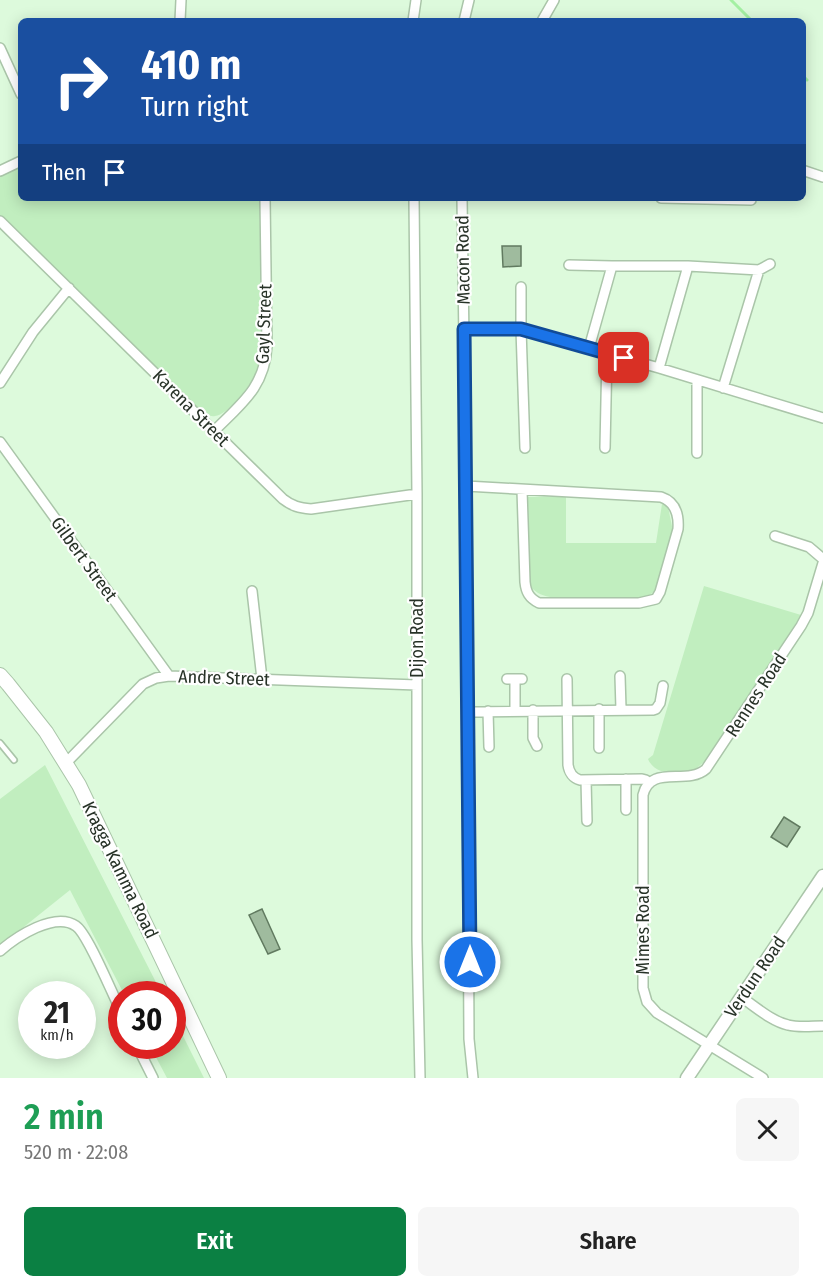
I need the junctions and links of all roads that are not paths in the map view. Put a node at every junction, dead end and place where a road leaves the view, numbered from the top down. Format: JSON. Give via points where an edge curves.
{"nodes":[{"id":1,"x":181,"y":0,"type":"edge"},
{"id":2,"x":416,"y":0,"type":"edge"},
{"id":3,"x":469,"y":0,"type":"edge"},
{"id":4,"x":554,"y":0,"type":"edge"},
{"id":5,"x":180,"y":18,"type":"edge"},
{"id":6,"x":413,"y":18,"type":"edge"},
{"id":7,"x":465,"y":18,"type":"edge"},
{"id":8,"x":544,"y":18,"type":"edge"},
{"id":9,"x":0,"y":48,"type":"edge"},
{"id":10,"x":18,"y":87,"type":"edge"},
{"id":11,"x":18,"y":162,"type":"edge"},
{"id":12,"x":0,"y":171,"type":"edge"},
{"id":13,"x":806,"y":171,"type":"edge"},
{"id":14,"x":823,"y":177,"type":"edge"},
{"id":15,"x":265,"y":201,"type":"edge"},
{"id":16,"x":414,"y":201,"type":"edge"},
{"id":17,"x":462,"y":201,"type":"edge"},
{"id":18,"x":0,"y":221,"type":"edge"},
{"id":19,"x":770,"y":264,"type":"dead end"},
{"id":20,"x":569,"y":265,"type":"dead end"},
{"id":21,"x":612,"y":266,"type":"junction"},
{"id":22,"x":688,"y":266,"type":"junction"},
{"id":23,"x":759,"y":270,"type":"junction"},
{"id":24,"x":521,"y":287,"type":"dead end"},
{"id":25,"x":69,"y":288,"type":"junction"},
{"id":26,"x":464,"y":329,"type":"junction"},
{"id":27,"x":521,"y":329,"type":"junction"},
{"id":28,"x":589,"y":348,"type":"junction"},
{"id":29,"x":607,"y":354,"type":"junction"},
{"id":30,"x":659,"y":368,"type":"junction"},
{"id":31,"x":697,"y":380,"type":"junction"},
{"id":32,"x":0,"y":383,"type":"edge"},
{"id":33,"x":723,"y":388,"type":"junction"},
{"id":34,"x":823,"y":418,"type":"edge"},
{"id":35,"x":214,"y":431,"type":"junction"},
{"id":36,"x":0,"y":442,"type":"edge"},
{"id":37,"x":525,"y":448,"type":"dead end"},
{"id":38,"x":605,"y":448,"type":"dead end"},
{"id":39,"x":697,"y":453,"type":"dead end"},
{"id":40,"x":466,"y":486,"type":"junction"},
{"id":41,"x":522,"y":490,"type":"junction"},
{"id":42,"x":417,"y":494,"type":"junction"},
{"id":43,"x":775,"y":536,"type":"dead end"},
{"id":44,"x":823,"y":561,"type":"edge"},
{"id":45,"x":252,"y":591,"type":"dead end"},
{"id":46,"x":169,"y":676,"type":"junction"},
{"id":47,"x":621,"y":676,"type":"dead end"},
{"id":48,"x":262,"y":679,"type":"junction"},
{"id":49,"x":515,"y":679,"type":"dead end"},
{"id":50,"x":567,"y":679,"type":"dead end"},
{"id":51,"x":3,"y":683,"type":"edge"},
{"id":52,"x":417,"y":685,"type":"junction"},
{"id":53,"x":663,"y":686,"type":"dead end"},
{"id":54,"x":599,"y":709,"type":"junction"},
{"id":55,"x":621,"y":709,"type":"junction"},
{"id":56,"x":533,"y":710,"type":"junction"},
{"id":57,"x":567,"y":710,"type":"junction"},
{"id":58,"x":488,"y":711,"type":"junction"},
{"id":59,"x":515,"y":711,"type":"junction"},
{"id":60,"x":467,"y":712,"type":"junction"},
{"id":61,"x":0,"y":743,"type":"edge"},
{"id":62,"x":537,"y":746,"type":"dead end"},
{"id":63,"x":489,"y":747,"type":"dead end"},
{"id":64,"x":599,"y":748,"type":"dead end"},
{"id":65,"x":14,"y":760,"type":"dead end"},
{"id":66,"x":66,"y":763,"type":"junction"},
{"id":67,"x":626,"y":779,"type":"junction"},
{"id":68,"x":586,"y":780,"type":"junction"},
{"id":69,"x":648,"y":783,"type":"junction"},
{"id":70,"x":626,"y":810,"type":"dead end"},
{"id":71,"x":586,"y":821,"type":"dead end"},
{"id":72,"x":823,"y":876,"type":"edge"},
{"id":73,"x":0,"y":951,"type":"edge"},
{"id":74,"x":108,"y":984,"type":"edge"},
{"id":75,"x":741,"y":997,"type":"junction"},
{"id":76,"x":823,"y":1026,"type":"edge"},
{"id":77,"x":709,"y":1045,"type":"junction"},
{"id":78,"x":144,"y":1059,"type":"edge"},
{"id":79,"x":153,"y":1078,"type":"edge"},
{"id":80,"x":219,"y":1078,"type":"edge"},
{"id":81,"x":420,"y":1078,"type":"edge"},
{"id":82,"x":473,"y":1078,"type":"edge"},
{"id":83,"x":687,"y":1078,"type":"edge"},
{"id":84,"x":763,"y":1078,"type":"edge"}],
"edges":[{"from":1,"to":5,"type":"street"},
{"from":2,"to":6,"type":"street"},
{"from":3,"to":7,"type":"street"},
{"from":4,"to":8,"type":"street"},
{"from":9,"to":10,"type":"street"},
{"from":11,"to":12,"type":"street"},
{"from":13,"to":14,"type":"street"},
{"from":15,"to":35,"type":"street","name":"Gayl Street","via":[[267,358],[251,394]]},
{"from":16,"to":42,"type":"street","name":"Dijon Road"},
{"from":17,"to":26,"type":"street","name":"Macon Road"},
{"from":18,"to":25,"type":"street","name":"Karena Street"},
{"from":19,"to":23,"type":"street"},
{"from":20,"to":21,"type":"street"},
{"from":21,"to":22,"type":"street"},
{"from":21,"to":28,"type":"street"},
{"from":22,"to":23,"type":"street"},
{"from":22,"to":30,"type":"street"},
{"from":23,"to":33,"type":"street"},
{"from":24,"to":27,"type":"street"},
{"from":25,"to":32,"type":"street","via":[[33,332]]},
{"from":25,"to":35,"type":"street","name":"Karena Street"},
{"from":26,"to":27,"type":"street"},
{"from":26,"to":40,"type":"street","name":"Macon Road"},
{"from":27,"to":28,"type":"street"},
{"from":27,"to":37,"type":"street"},
{"from":28,"to":29,"type":"street"},
{"from":29,"to":30,"type":"street"},
{"from":29,"to":38,"type":"street"},
{"from":30,"to":31,"type":"street"},
{"from":31,"to":33,"type":"street"},
{"from":31,"to":39,"type":"street"},
{"from":33,"to":34,"type":"street"},
{"from":35,"to":42,"type":"street","name":"Karena Street","via":[[291,505],[311,509]]},
{"from":36,"to":46,"type":"street","name":"Gilbert Street"},
{"from":40,"to":41,"type":"street"},
{"from":40,"to":60,"type":"street","name":"Macon Road"},
{"from":41,"to":41,"type":"street","via":[[662,497],[674,504],[678,529],[656,599],[623,604],[533,600],[525,582]]},
{"from":42,"to":52,"type":"street","name":"Dijon Road"},
{"from":43,"to":44,"type":"street","via":[[809,547]]},
{"from":44,"to":69,"type":"street","name":"Rennes Road","via":[[808,614],[703,773],[656,778]]},
{"from":45,"to":48,"type":"street"},
{"from":46,"to":48,"type":"street","name":"Andre Street"},
{"from":46,"to":66,"type":"street","name":"Andre Street","via":[[143,684]]},
{"from":47,"to":55,"type":"street"},
{"from":48,"to":52,"type":"street","name":"Andre Street"},
{"from":49,"to":59,"type":"street"},
{"from":50,"to":57,"type":"street"},
{"from":51,"to":66,"type":"main road","name":"Kragga Kamma Road","via":[[46,732]]},
{"from":52,"to":81,"type":"street","name":"Dijon Road"},
{"from":53,"to":55,"type":"street","via":[[656,709]]},
{"from":54,"to":55,"type":"street"},
{"from":54,"to":57,"type":"street"},
{"from":54,"to":64,"type":"street"},
{"from":56,"to":57,"type":"street"},
{"from":56,"to":59,"type":"street"},
{"from":56,"to":62,"type":"street","via":[[533,738]]},
{"from":57,"to":68,"type":"street","via":[[570,772],[576,779]]},
{"from":58,"to":59,"type":"street"},
{"from":58,"to":60,"type":"street"},
{"from":58,"to":63,"type":"street"},
{"from":60,"to":82,"type":"street","name":"Macon Road","via":[[469,1039]]},
{"from":61,"to":65,"type":"lane"},
{"from":66,"to":80,"type":"main road","name":"Kragga Kamma Road"},
{"from":67,"to":68,"type":"street"},
{"from":67,"to":69,"type":"street","via":[[644,779]]},
{"from":67,"to":70,"type":"street"},
{"from":68,"to":71,"type":"street"},
{"from":69,"to":77,"type":"street","name":"Mimes Road","via":[[643,801],[643,988],[647,1002],[657,1013]]},
{"from":72,"to":75,"type":"street","name":"Verdun Road"},
{"from":73,"to":74,"type":"street","via":[[33,930],[62,921],[76,926],[86,938]]},
{"from":75,"to":76,"type":"street","via":[[787,1025]]},
{"from":75,"to":77,"type":"street","name":"Verdun Road"},
{"from":77,"to":83,"type":"street","name":"Verdun Road"},
{"from":77,"to":84,"type":"street","name":"Mimes Road"},
{"from":78,"to":79,"type":"street"}]}
